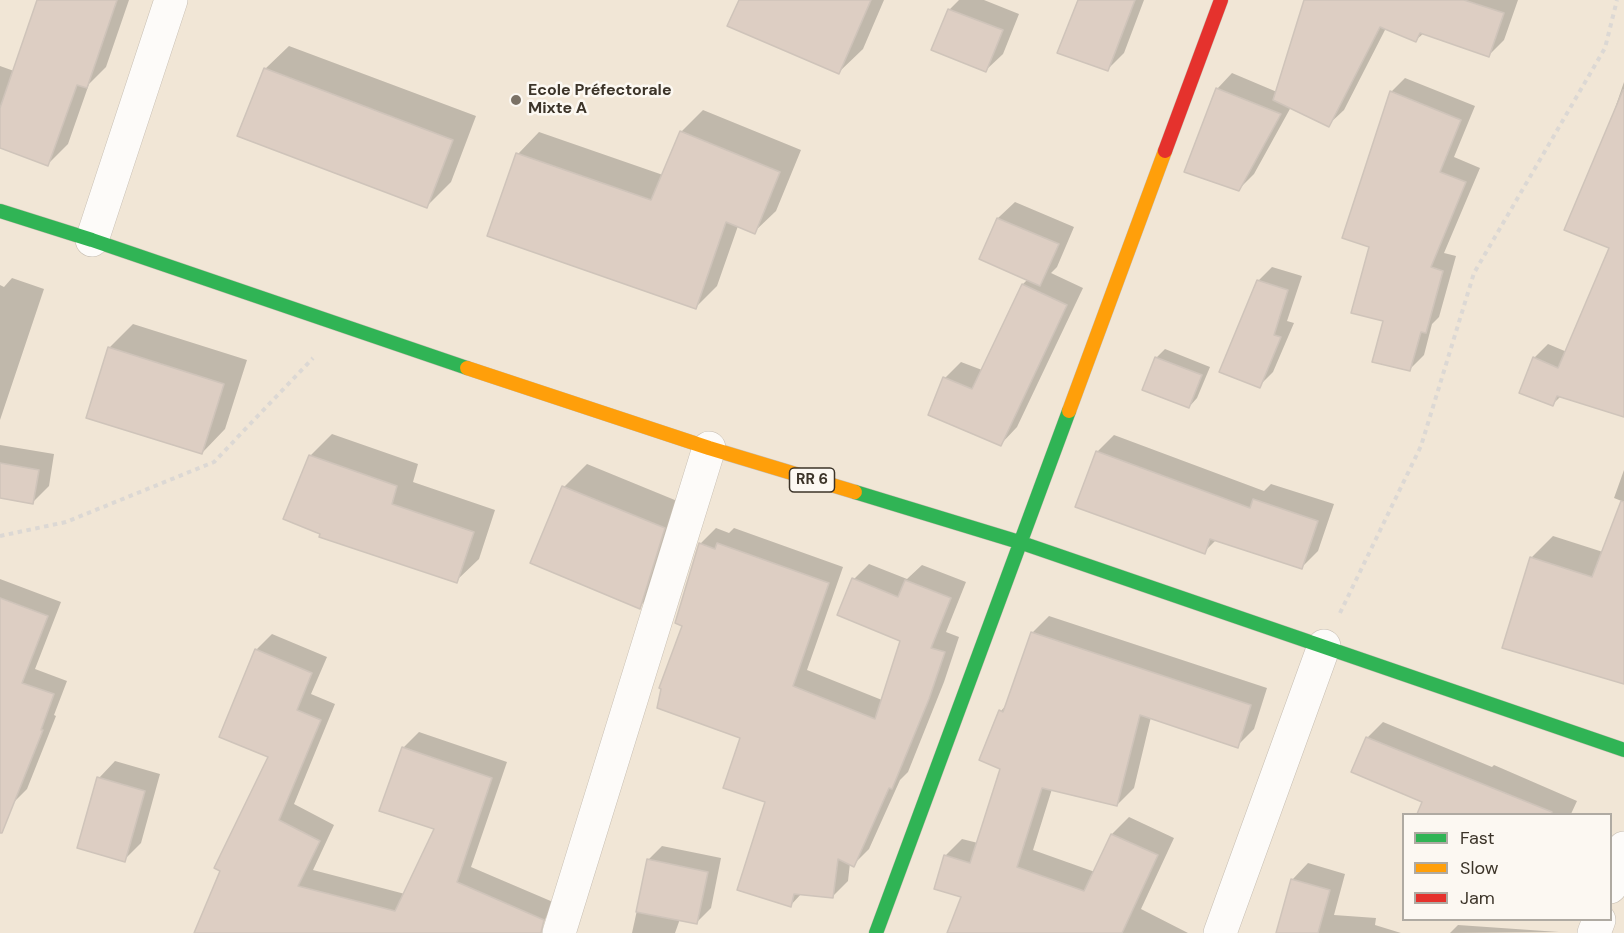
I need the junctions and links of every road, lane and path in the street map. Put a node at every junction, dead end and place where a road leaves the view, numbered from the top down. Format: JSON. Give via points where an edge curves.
{"nodes":[{"id":1,"x":171,"y":0,"type":"edge"},
{"id":2,"x":1221,"y":0,"type":"edge"},
{"id":3,"x":1617,"y":0,"type":"edge"},
{"id":4,"x":0,"y":211,"type":"edge"},
{"id":5,"x":92,"y":240,"type":"junction"},
{"id":6,"x":343,"y":327,"type":"junction"},
{"id":7,"x":710,"y":448,"type":"junction"},
{"id":8,"x":0,"y":536,"type":"edge"},
{"id":9,"x":1019,"y":542,"type":"junction"},
{"id":10,"x":1324,"y":646,"type":"junction"},
{"id":11,"x":1624,"y":750,"type":"edge"},
{"id":12,"x":1624,"y":848,"type":"edge"},
{"id":13,"x":1612,"y":883,"type":"edge"},
{"id":14,"x":559,"y":933,"type":"edge"},
{"id":15,"x":876,"y":933,"type":"edge"},
{"id":16,"x":1220,"y":933,"type":"edge"}],
"edges":[{"from":1,"to":5,"type":"street"},
{"from":2,"to":9,"type":"main road"},
{"from":3,"to":10,"type":"path","via":[[1605,48],[1474,273],[1420,446]]},
{"from":4,"to":5,"type":"main road","number":"RR 6"},
{"from":5,"to":6,"type":"main road","number":"RR 6"},
{"from":6,"to":7,"type":"main road","number":"RR 6"},
{"from":6,"to":8,"type":"path","via":[[214,462],[66,522]]},
{"from":7,"to":9,"type":"main road","number":"RR 6"},
{"from":7,"to":14,"type":"street"},
{"from":9,"to":10,"type":"main road","number":"RR 6"},
{"from":9,"to":15,"type":"main road"},
{"from":10,"to":11,"type":"main road","number":"RR 6"},
{"from":10,"to":16,"type":"street"},
{"from":12,"to":13,"type":"street"}]}
